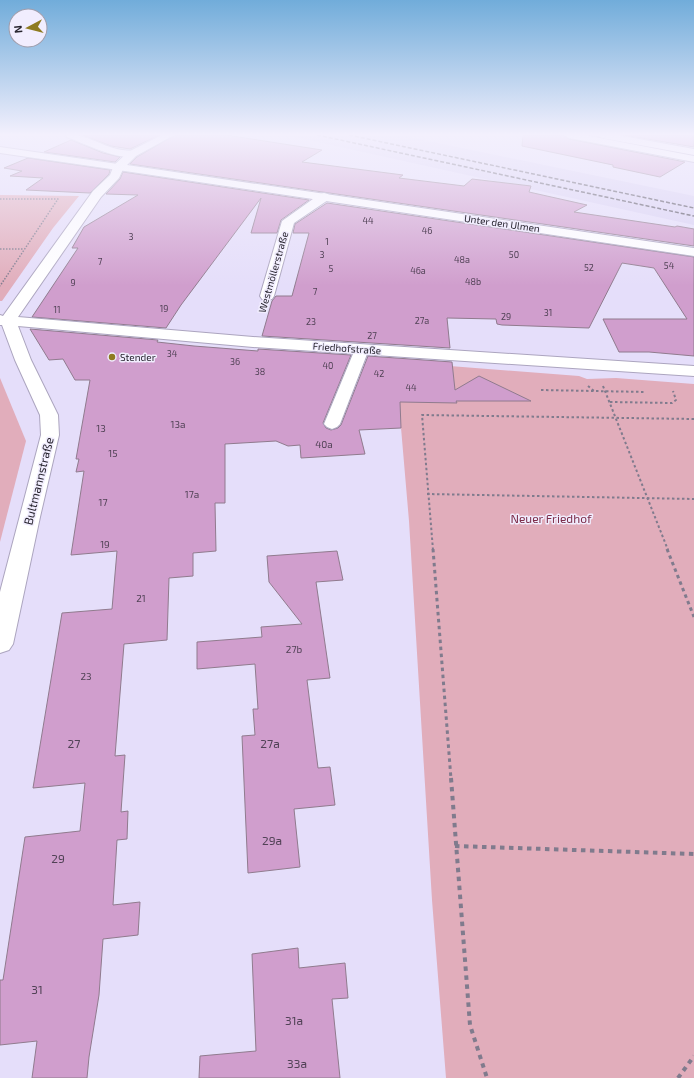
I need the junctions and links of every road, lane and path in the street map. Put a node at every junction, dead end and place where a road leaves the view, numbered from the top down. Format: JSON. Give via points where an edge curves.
{"nodes":[{"id":1,"x":106,"y":185,"type":"edge"},
{"id":2,"x":244,"y":185,"type":"edge"},
{"id":3,"x":324,"y":197,"type":"junction"},
{"id":4,"x":0,"y":199,"type":"edge"},
{"id":5,"x":0,"y":249,"type":"edge"},
{"id":6,"x":25,"y":249,"type":"junction"},
{"id":7,"x":694,"y":252,"type":"edge"},
{"id":8,"x":0,"y":280,"type":"edge"},
{"id":9,"x":4,"y":280,"type":"junction"},
{"id":10,"x":0,"y":286,"type":"edge"},
{"id":11,"x":267,"y":296,"type":"dead end"},
{"id":12,"x":4,"y":320,"type":"edge"},
{"id":13,"x":362,"y":349,"type":"junction"},
{"id":14,"x":694,"y":371,"type":"edge"},
{"id":15,"x":672,"y":388,"type":"dead end"},
{"id":16,"x":541,"y":390,"type":"dead end"},
{"id":17,"x":606,"y":391,"type":"junction"},
{"id":18,"x":646,"y":392,"type":"dead end"},
{"id":19,"x":610,"y":402,"type":"junction"},
{"id":20,"x":616,"y":417,"type":"junction"},
{"id":21,"x":694,"y":418,"type":"edge"},
{"id":22,"x":332,"y":424,"type":"dead end"},
{"id":23,"x":427,"y":494,"type":"junction"},
{"id":24,"x":647,"y":498,"type":"junction"},
{"id":25,"x":694,"y":499,"type":"edge"},
{"id":26,"x":694,"y":617,"type":"edge"},
{"id":27,"x":0,"y":644,"type":"edge"},
{"id":28,"x":455,"y":846,"type":"junction"},
{"id":29,"x":694,"y":854,"type":"edge"},
{"id":30,"x":694,"y":1056,"type":"edge"},
{"id":31,"x":487,"y":1078,"type":"edge"},
{"id":32,"x":678,"y":1078,"type":"edge"}],
"edges":[{"from":1,"to":12,"type":"street"},
{"from":2,"to":3,"type":"street","name":"Unter den Ulmen"},
{"from":3,"to":7,"type":"street","name":"Unter den Ulmen"},
{"from":3,"to":11,"type":"street","name":"Westmöllerstraße","via":[[288,221]]},
{"from":4,"to":6,"type":"path","via":[[58,199]]},
{"from":5,"to":6,"type":"path"},
{"from":6,"to":9,"type":"path"},
{"from":8,"to":9,"type":"path"},
{"from":9,"to":10,"type":"path"},
{"from":12,"to":13,"type":"street","name":"Friedhofstraße"},
{"from":12,"to":27,"type":"street","name":"Bultmannstraße","via":[[50,415],[50,435]]},
{"from":13,"to":14,"type":"street","name":"Friedhofstraße"},
{"from":13,"to":22,"type":"lane"},
{"from":15,"to":19,"type":"path","via":[[676,398],[672,403]]},
{"from":16,"to":17,"type":"path"},
{"from":17,"to":18,"type":"path"},
{"from":17,"to":19,"type":"path"},
{"from":19,"to":20,"type":"path"},
{"from":20,"to":21,"type":"path"},
{"from":20,"to":23,"type":"path","via":[[422,415]]},
{"from":20,"to":24,"type":"path"},
{"from":23,"to":24,"type":"path"},
{"from":23,"to":28,"type":"path"},
{"from":24,"to":25,"type":"path"},
{"from":24,"to":26,"type":"path"},
{"from":28,"to":29,"type":"path"},
{"from":28,"to":31,"type":"path","via":[[470,1025]]},
{"from":30,"to":32,"type":"path"}]}
